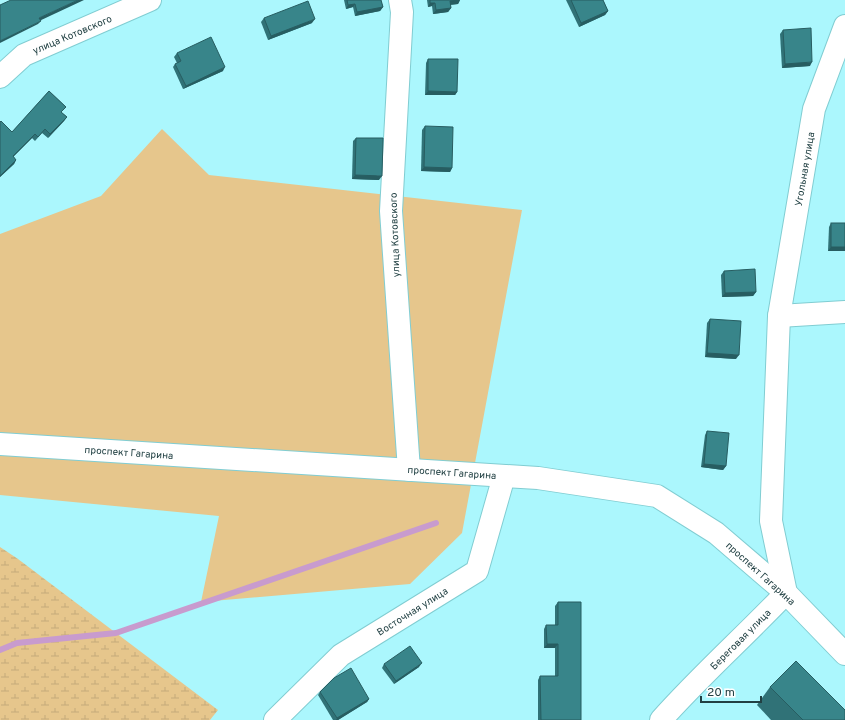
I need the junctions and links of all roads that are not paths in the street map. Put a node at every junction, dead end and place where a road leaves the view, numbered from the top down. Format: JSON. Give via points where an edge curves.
{"nodes":[{"id":1,"x":150,"y":0,"type":"edge"},
{"id":2,"x":400,"y":0,"type":"edge"},
{"id":3,"x":845,"y":26,"type":"edge"},
{"id":4,"x":0,"y":77,"type":"edge"},
{"id":5,"x":845,"y":312,"type":"edge"},
{"id":6,"x":779,"y":316,"type":"junction"},
{"id":7,"x":0,"y":444,"type":"edge"},
{"id":8,"x":409,"y":470,"type":"junction"},
{"id":9,"x":504,"y":476,"type":"junction"},
{"id":10,"x":786,"y":593,"type":"junction"},
{"id":11,"x":845,"y":654,"type":"edge"},
{"id":12,"x":275,"y":720,"type":"edge"},
{"id":13,"x":661,"y":720,"type":"edge"}],
"edges":[{"from":1,"to":4,"type":"street","name":"улица Котовского","via":[[24,55]]},
{"from":2,"to":8,"type":"street","name":"улица Котовского","via":[[402,12],[391,211]]},
{"from":3,"to":6,"type":"street","name":"Угольная улица","via":[[814,108]]},
{"from":5,"to":6,"type":"street"},
{"from":6,"to":10,"type":"street","name":"Угольная улица","via":[[771,521]]},
{"from":7,"to":8,"type":"street","name":"проспект Гагарина"},
{"from":8,"to":9,"type":"street","name":"проспект Гагарина"},
{"from":9,"to":10,"type":"street","name":"проспект Гагарина","via":[[538,478],[657,496],[716,533]]},
{"from":9,"to":12,"type":"street","name":"Восточная улица","via":[[477,570],[341,655]]},
{"from":10,"to":11,"type":"street","name":"проспект Гагарина"},
{"from":10,"to":13,"type":"street","name":"Береговая улица"}]}
